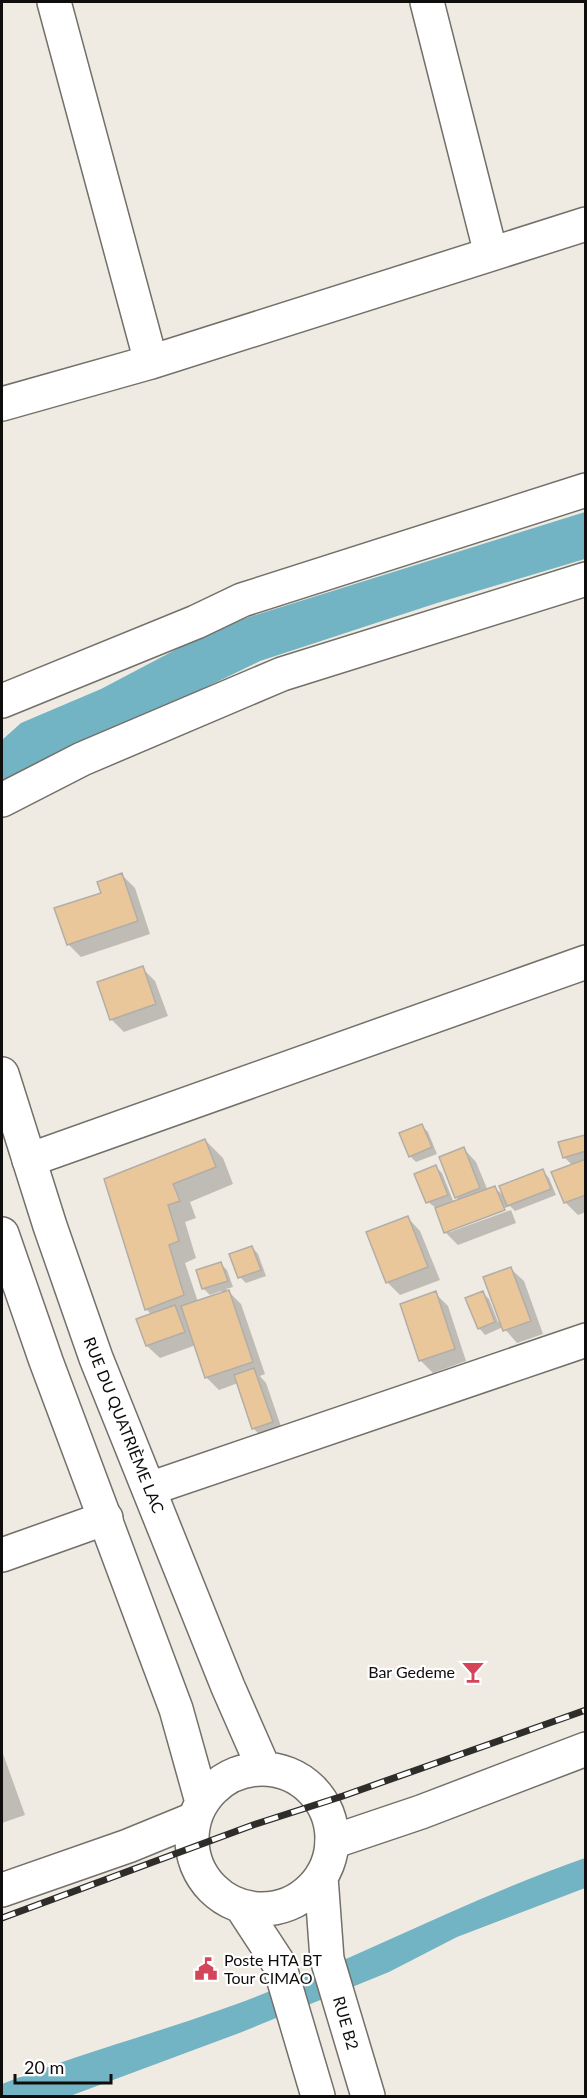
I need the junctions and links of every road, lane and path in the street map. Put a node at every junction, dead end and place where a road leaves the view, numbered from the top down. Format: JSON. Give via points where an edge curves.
{"nodes":[{"id":1,"x":54,"y":2,"type":"edge"},
{"id":2,"x":427,"y":2,"type":"edge"},
{"id":3,"x":585,"y":224,"type":"edge"},
{"id":4,"x":491,"y":254,"type":"junction"},
{"id":5,"x":151,"y":362,"type":"junction"},
{"id":6,"x":2,"y":404,"type":"edge"},
{"id":7,"x":585,"y":490,"type":"edge"},
{"id":8,"x":585,"y":579,"type":"edge"},
{"id":9,"x":2,"y":702,"type":"edge"},
{"id":10,"x":2,"y":800,"type":"edge"},
{"id":11,"x":585,"y":962,"type":"edge"},
{"id":12,"x":2,"y":1074,"type":"edge"},
{"id":13,"x":29,"y":1160,"type":"junction"},
{"id":14,"x":2,"y":1234,"type":"edge"},
{"id":15,"x":585,"y":1340,"type":"edge"},
{"id":16,"x":149,"y":1489,"type":"junction"},
{"id":17,"x":106,"y":1518,"type":"junction"},
{"id":18,"x":2,"y":1555,"type":"edge"},
{"id":19,"x":585,"y":1749,"type":"edge"},
{"id":20,"x":264,"y":1769,"type":"junction"},
{"id":21,"x":198,"y":1810,"type":"junction"},
{"id":22,"x":332,"y":1842,"type":"junction"},
{"id":23,"x":321,"y":1877,"type":"junction"},
{"id":24,"x":2,"y":1890,"type":"edge"},
{"id":25,"x":241,"y":1906,"type":"junction"},
{"id":26,"x":318,"y":2097,"type":"edge"},
{"id":27,"x":368,"y":2097,"type":"edge"}],
"edges":[{"from":1,"to":5,"type":"street"},
{"from":2,"to":4,"type":"street"},
{"from":3,"to":4,"type":"street"},
{"from":4,"to":5,"type":"street"},
{"from":5,"to":6,"type":"street"},
{"from":7,"to":9,"type":"street","via":[[242,600]]},
{"from":8,"to":10,"type":"street","via":[[282,674],[82,759]]},
{"from":11,"to":13,"type":"street"},
{"from":12,"to":13,"type":"street","name":"RUE DU QUATRIÈME LAC"},
{"from":13,"to":16,"type":"street","name":"RUE DU QUATRIÈME LAC","via":[[96,1358]]},
{"from":14,"to":17,"type":"street","via":[[45,1361]]},
{"from":15,"to":16,"type":"street"},
{"from":16,"to":20,"type":"street","name":"RUE DU QUATRIÈME LAC"},
{"from":17,"to":18,"type":"street"},
{"from":17,"to":21,"type":"street","via":[[176,1709]]},
{"from":19,"to":22,"type":"street"},
{"from":20,"to":21,"type":"street","via":[[229,1777],[214,1788]]},
{"from":20,"to":22,"type":"street","via":[[283,1772],[314,1792],[331,1824]]},
{"from":21,"to":24,"type":"street","via":[[128,1846]]},
{"from":21,"to":25,"type":"street","via":[[191,1836],[192,1855],[199,1872],[224,1899]]},
{"from":22,"to":23,"type":"street"},
{"from":23,"to":25,"type":"street","via":[[295,1902],[277,1908]]},
{"from":23,"to":27,"type":"street","name":"RUE B2","via":[[327,1959]]},
{"from":25,"to":26,"type":"street","via":[[279,1964]]}]}
